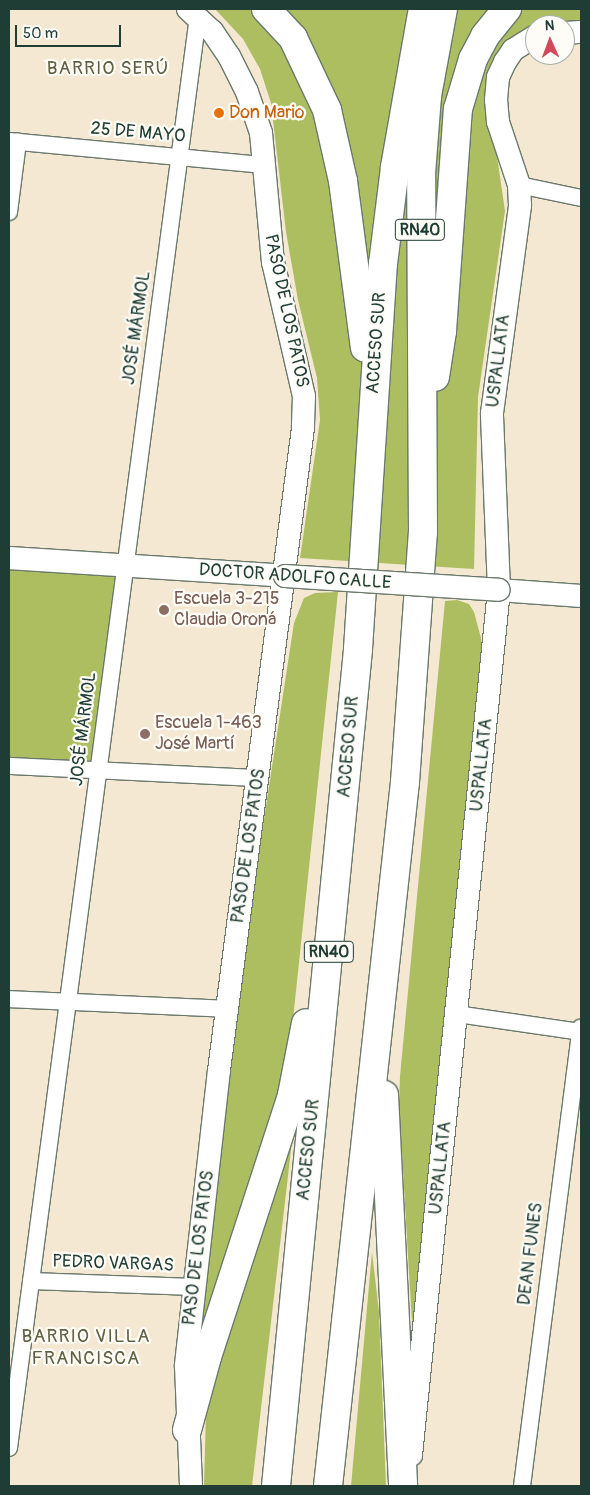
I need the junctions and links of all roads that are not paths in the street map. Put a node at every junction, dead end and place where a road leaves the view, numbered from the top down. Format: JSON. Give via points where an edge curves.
{"nodes":[{"id":1,"x":266,"y":9,"type":"edge"},
{"id":2,"x":423,"y":9,"type":"edge"},
{"id":3,"x":443,"y":9,"type":"edge"},
{"id":4,"x":508,"y":9,"type":"edge"},
{"id":5,"x":193,"y":12,"type":"edge"},
{"id":6,"x":525,"y":42,"type":"edge"},
{"id":7,"x":13,"y":142,"type":"edge"},
{"id":8,"x":180,"y":157,"type":"junction"},
{"id":9,"x":264,"y":165,"type":"junction"},
{"id":10,"x":518,"y":186,"type":"junction"},
{"id":11,"x":581,"y":198,"type":"edge"},
{"id":12,"x":9,"y":212,"type":"edge"},
{"id":13,"x":371,"y":416,"type":"junction"},
{"id":14,"x":424,"y":453,"type":"junction"},
{"id":15,"x":9,"y":558,"type":"edge"},
{"id":16,"x":125,"y":566,"type":"junction"},
{"id":17,"x":285,"y":576,"type":"junction"},
{"id":18,"x":499,"y":590,"type":"junction"},
{"id":19,"x":581,"y":596,"type":"edge"},
{"id":20,"x":9,"y":766,"type":"edge"},
{"id":21,"x":98,"y":770,"type":"junction"},
{"id":22,"x":258,"y":778,"type":"junction"},
{"id":23,"x":336,"y":882,"type":"junction"},
{"id":24,"x":9,"y":999,"type":"edge"},
{"id":25,"x":67,"y":1002,"type":"junction"},
{"id":26,"x":228,"y":1009,"type":"junction"},
{"id":27,"x":457,"y":1014,"type":"junction"},
{"id":28,"x":381,"y":1016,"type":"junction"},
{"id":29,"x":581,"y":1028,"type":"edge"},
{"id":30,"x":581,"y":1032,"type":"edge"},
{"id":31,"x":31,"y":1281,"type":"junction"},
{"id":32,"x":194,"y":1287,"type":"junction"},
{"id":33,"x":187,"y":1430,"type":"junction"},
{"id":34,"x":9,"y":1448,"type":"edge"},
{"id":35,"x":192,"y":1486,"type":"edge"},
{"id":36,"x":276,"y":1486,"type":"edge"},
{"id":37,"x":328,"y":1486,"type":"edge"},
{"id":38,"x":404,"y":1486,"type":"edge"},
{"id":39,"x":408,"y":1486,"type":"edge"},
{"id":40,"x":522,"y":1486,"type":"edge"}],
"edges":[{"from":1,"to":13,"type":"highway","via":[[293,38],[327,110],[343,181]]},
{"from":2,"to":13,"type":"highway","name":"ACCESO SUR","number":"RN40","via":[[395,167]]},
{"from":3,"to":14,"type":"highway","number":"RN40","via":[[427,96],[420,191]]},
{"from":4,"to":14,"type":"highway","via":[[485,36],[473,59],[458,109],[442,330]]},
{"from":5,"to":8,"type":"street","name":"JOSÉ MÁRMOL"},
{"from":5,"to":9,"type":"street","name":"PASO DE LOS PATOS","via":[[229,56],[247,92],[261,133]]},
{"from":6,"to":10,"type":"street","name":"USPALLATA","via":[[513,50],[498,77],[496,100],[498,122]]},
{"from":7,"to":8,"type":"street","name":"25 DE MAYO"},
{"from":7,"to":12,"type":"street"},
{"from":8,"to":9,"type":"street","name":"25 DE MAYO"},
{"from":8,"to":16,"type":"street","name":"JOSÉ MÁRMOL"},
{"from":9,"to":17,"type":"street","name":"PASO DE LOS PATOS","via":[[274,262],[304,396],[304,428]]},
{"from":10,"to":11,"type":"street"},
{"from":10,"to":18,"type":"street","name":"USPALLATA","via":[[520,205],[492,413]]},
{"from":13,"to":23,"type":"highway","name":"ACCESO SUR","number":"RN40","via":[[366,554]]},
{"from":14,"to":28,"type":"highway","number":"RN40","via":[[423,532],[405,773]]},
{"from":15,"to":16,"type":"street","name":"DOCTOR ADOLFO CALLE"},
{"from":16,"to":17,"type":"street","name":"DOCTOR ADOLFO CALLE"},
{"from":16,"to":21,"type":"street","name":"JOSÉ MÁRMOL"},
{"from":17,"to":18,"type":"street","name":"DOCTOR ADOLFO CALLE","bridge":true},
{"from":17,"to":22,"type":"street","name":"PASO DE LOS PATOS"},
{"from":18,"to":19,"type":"street","name":"DOCTOR ADOLFO CALLE"},
{"from":18,"to":27,"type":"street","name":"USPALLATA"},
{"from":20,"to":21,"type":"street"},
{"from":21,"to":22,"type":"street"},
{"from":21,"to":25,"type":"street","name":"JOSÉ MÁRMOL"},
{"from":22,"to":26,"type":"street","name":"PASO DE LOS PATOS"},
{"from":23,"to":33,"type":"highway","via":[[292,1095],[207,1357]]},
{"from":23,"to":36,"type":"highway","name":"ACCESO SUR","number":"RN40"},
{"from":24,"to":25,"type":"street"},
{"from":25,"to":26,"type":"street"},
{"from":25,"to":31,"type":"street","name":"JOSÉ MÁRMOL"},
{"from":26,"to":32,"type":"street","name":"PASO DE LOS PATOS"},
{"from":27,"to":30,"type":"street"},
{"from":27,"to":39,"type":"street","name":"USPALLATA"},
{"from":28,"to":37,"type":"highway","number":"RN40"},
{"from":28,"to":38,"type":"highway"},
{"from":29,"to":30,"type":"street","name":"DEAN FUNES"},
{"from":30,"to":40,"type":"street","name":"DEAN FUNES"},
{"from":31,"to":32,"type":"street","name":"PEDRO VARGAS"},
{"from":31,"to":34,"type":"street","name":"JOSÉ MÁRMOL"},
{"from":32,"to":33,"type":"street","name":"PASO DE LOS PATOS","via":[[186,1366]]},
{"from":33,"to":35,"type":"street","name":"PASO DE LOS PATOS"}]}
